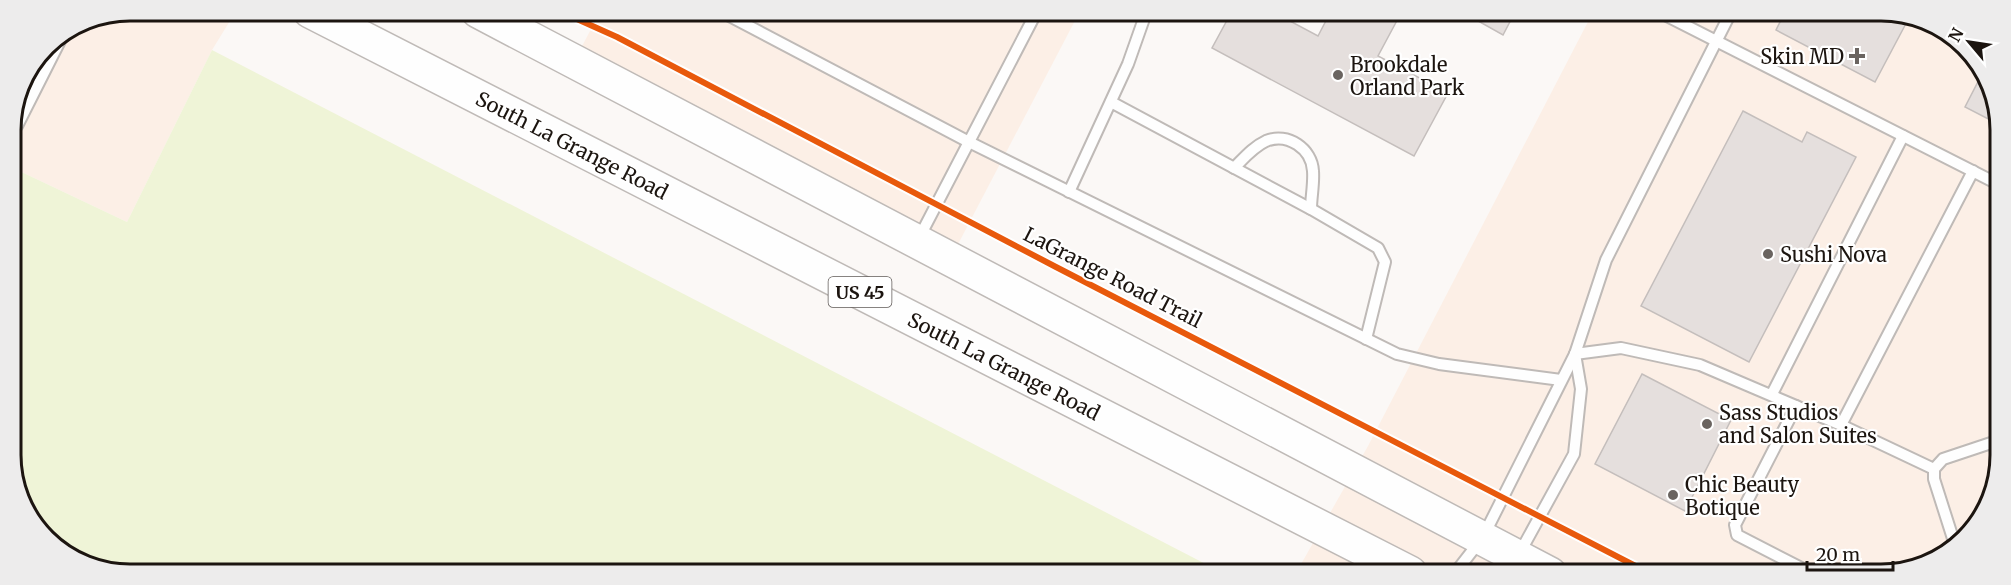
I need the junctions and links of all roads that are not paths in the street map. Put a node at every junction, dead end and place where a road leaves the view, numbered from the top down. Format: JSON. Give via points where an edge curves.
{"nodes":[{"id":1,"x":330,"y":21,"type":"edge"},
{"id":2,"x":497,"y":21,"type":"edge"},
{"id":3,"x":739,"y":21,"type":"edge"},
{"id":4,"x":1031,"y":21,"type":"edge"},
{"id":5,"x":1143,"y":21,"type":"edge"},
{"id":6,"x":1677,"y":21,"type":"edge"},
{"id":7,"x":1726,"y":21,"type":"edge"},
{"id":8,"x":1716,"y":40,"type":"junction"},
{"id":9,"x":55,"y":51,"type":"edge"},
{"id":10,"x":1111,"y":102,"type":"junction"},
{"id":11,"x":22,"y":117,"type":"edge"},
{"id":12,"x":1903,"y":136,"type":"junction"},
{"id":13,"x":969,"y":142,"type":"junction"},
{"id":14,"x":1234,"y":168,"type":"junction"},
{"id":15,"x":1973,"y":171,"type":"junction"},
{"id":16,"x":1990,"y":180,"type":"edge"},
{"id":17,"x":1069,"y":192,"type":"junction"},
{"id":18,"x":1311,"y":209,"type":"junction"},
{"id":19,"x":918,"y":241,"type":"junction"},
{"id":20,"x":1366,"y":339,"type":"junction"},
{"id":21,"x":1575,"y":354,"type":"junction"},
{"id":22,"x":1561,"y":380,"type":"junction"},
{"id":23,"x":1772,"y":394,"type":"junction"},
{"id":24,"x":1796,"y":406,"type":"junction"},
{"id":25,"x":1841,"y":425,"type":"junction"},
{"id":26,"x":1990,"y":443,"type":"edge"},
{"id":27,"x":1934,"y":470,"type":"junction"},
{"id":28,"x":1483,"y":537,"type":"junction"},
{"id":29,"x":1953,"y":537,"type":"edge"},
{"id":30,"x":1392,"y":564,"type":"edge"},
{"id":31,"x":1462,"y":564,"type":"edge"},
{"id":32,"x":1513,"y":564,"type":"edge"},
{"id":33,"x":1515,"y":564,"type":"edge"},
{"id":34,"x":1794,"y":564,"type":"edge"}],
"edges":[{"from":1,"to":30,"type":"highway","name":"South La Grange Road","number":"US 45"},
{"from":2,"to":19,"type":"highway"},
{"from":3,"to":13,"type":"lane"},
{"from":4,"to":13,"type":"lane"},
{"from":5,"to":10,"type":"lane"},
{"from":6,"to":8,"type":"lane"},
{"from":7,"to":8,"type":"lane"},
{"from":8,"to":12,"type":"lane"},
{"from":8,"to":21,"type":"lane","via":[[1606,260]]},
{"from":9,"to":11,"type":"lane"},
{"from":10,"to":14,"type":"lane"},
{"from":10,"to":17,"type":"lane"},
{"from":12,"to":15,"type":"lane"},
{"from":12,"to":23,"type":"lane"},
{"from":13,"to":17,"type":"lane"},
{"from":13,"to":19,"type":"lane"},
{"from":14,"to":18,"type":"lane"},
{"from":14,"to":18,"type":"lane","via":[[1251,150],[1268,140],[1299,144],[1309,155],[1313,171]]},
{"from":15,"to":16,"type":"lane"},
{"from":15,"to":25,"type":"lane"},
{"from":17,"to":20,"type":"lane"},
{"from":18,"to":20,"type":"lane","via":[[1378,248],[1385,262]]},
{"from":19,"to":28,"type":"highway"},
{"from":20,"to":22,"type":"lane","via":[[1416,360]]},
{"from":21,"to":22,"type":"lane"},
{"from":21,"to":23,"type":"lane","via":[[1621,348],[1700,365]]},
{"from":21,"to":33,"type":"lane","via":[[1581,389],[1574,454]]},
{"from":22,"to":28,"type":"lane"},
{"from":23,"to":24,"type":"lane"},
{"from":24,"to":25,"type":"lane"},
{"from":24,"to":34,"type":"lane","via":[[1735,525],[1737,535]]},
{"from":25,"to":27,"type":"lane"},
{"from":26,"to":27,"type":"lane","via":[[1943,459]]},
{"from":27,"to":29,"type":"lane"},
{"from":28,"to":31,"type":"lane"},
{"from":28,"to":32,"type":"highway"}]}
